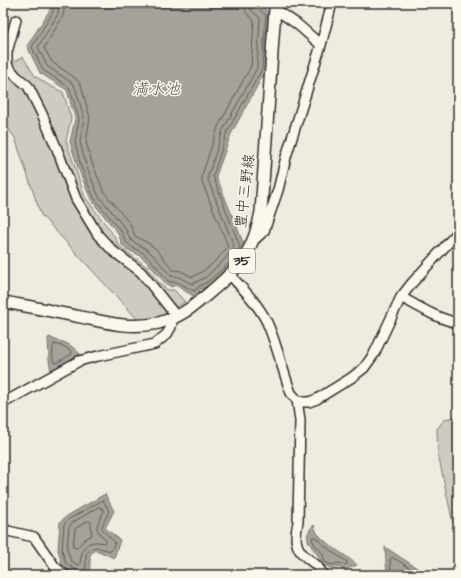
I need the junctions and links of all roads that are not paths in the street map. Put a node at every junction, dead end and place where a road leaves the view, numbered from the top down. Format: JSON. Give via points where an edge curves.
{"nodes":[{"id":1,"x":332,"y":3,"type":"edge"},
{"id":2,"x":274,"y":6,"type":"edge"},
{"id":3,"x":16,"y":20,"type":"dead end"},
{"id":4,"x":321,"y":45,"type":"junction"},
{"id":5,"x":458,"y":232,"type":"edge"},
{"id":6,"x":253,"y":241,"type":"junction"},
{"id":7,"x":230,"y":275,"type":"junction"},
{"id":8,"x":401,"y":297,"type":"junction"},
{"id":9,"x":3,"y":302,"type":"edge"},
{"id":10,"x":175,"y":317,"type":"junction"},
{"id":11,"x":458,"y":323,"type":"edge"},
{"id":12,"x":297,"y":400,"type":"junction"},
{"id":13,"x":3,"y":403,"type":"edge"},
{"id":14,"x":3,"y":528,"type":"edge"},
{"id":15,"x":65,"y":575,"type":"edge"},
{"id":16,"x":324,"y":575,"type":"edge"}],
"edges":[{"from":1,"to":4,"type":"street"},
{"from":2,"to":4,"type":"street"},
{"from":2,"to":6,"type":"main road","name":"豊中三野線","number":"35","via":[[261,212]]},
{"from":3,"to":10,"type":"street","via":[[7,52],[7,65],[28,86],[57,149],[76,199],[98,235],[113,251],[140,272]]},
{"from":4,"to":6,"type":"street","via":[[264,231]]},
{"from":5,"to":8,"type":"street"},
{"from":6,"to":7,"type":"main road","name":"豊中三野線","number":"35","via":[[248,252]]},
{"from":7,"to":10,"type":"main road","name":"豊中三野線","number":"35","via":[[193,306]]},
{"from":7,"to":12,"type":"street","via":[[263,315],[289,389]]},
{"from":8,"to":11,"type":"street","via":[[423,310]]},
{"from":8,"to":12,"type":"street","via":[[374,354],[364,368],[317,399],[309,402]]},
{"from":9,"to":10,"type":"main road","name":"豊中三野線","number":"35","via":[[124,325],[150,325]]},
{"from":10,"to":13,"type":"street","via":[[167,334],[155,344],[79,361]]},
{"from":12,"to":16,"type":"street","via":[[300,420],[296,546],[299,552],[316,564]]},
{"from":14,"to":15,"type":"street","via":[[34,537],[55,567]]}]}
